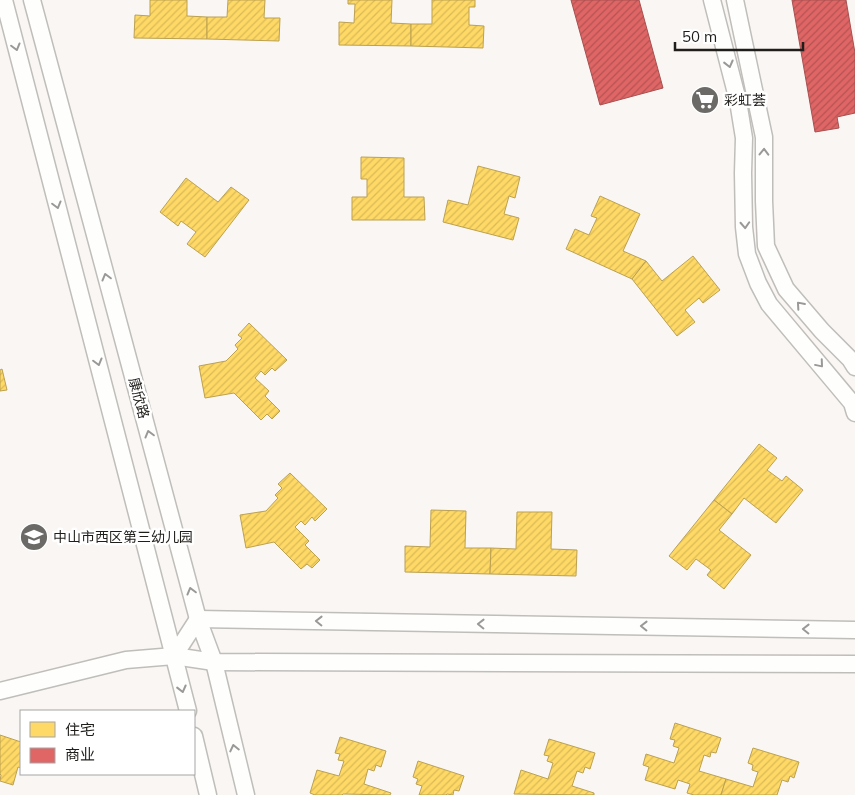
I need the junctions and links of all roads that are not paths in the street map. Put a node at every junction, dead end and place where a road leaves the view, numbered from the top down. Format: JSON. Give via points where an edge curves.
{"nodes":[{"id":1,"x":4,"y":0,"type":"edge"},
{"id":2,"x":32,"y":0,"type":"edge"},
{"id":3,"x":712,"y":0,"type":"edge"},
{"id":4,"x":735,"y":0,"type":"edge"},
{"id":5,"x":855,"y":367,"type":"edge"},
{"id":6,"x":855,"y":413,"type":"edge"},
{"id":7,"x":198,"y":619,"type":"junction"},
{"id":8,"x":855,"y":630,"type":"edge"},
{"id":9,"x":174,"y":656,"type":"junction"},
{"id":10,"x":214,"y":662,"type":"junction"},
{"id":11,"x":855,"y":664,"type":"edge"},
{"id":12,"x":0,"y":690,"type":"edge"},
{"id":13,"x":188,"y":710,"type":"edge"},
{"id":14,"x":195,"y":740,"type":"edge"},
{"id":15,"x":208,"y":795,"type":"edge"},
{"id":16,"x":246,"y":795,"type":"edge"}],
"edges":[{"from":1,"to":9,"type":"street","one_way":true},
{"from":7,"to":2,"type":"street","name":"康欣路","one_way":true},
{"from":3,"to":6,"type":"street","one_way":true,"via":[[738,101],[744,138],[747,254],[769,304],[852,403]]},
{"from":5,"to":4,"type":"street","one_way":true,"via":[[786,289],[766,246],[764,137]]},
{"from":8,"to":7,"type":"street","one_way":true},
{"from":7,"to":9,"type":"street"},
{"from":7,"to":10,"type":"street","name":"康欣路"},
{"from":9,"to":10,"type":"street"},
{"from":9,"to":12,"type":"street","via":[[126,660]]},
{"from":9,"to":13,"type":"street","one_way":true},
{"from":10,"to":11,"type":"street"},
{"from":16,"to":10,"type":"street","name":"康欣路","one_way":true},
{"from":14,"to":15,"type":"street"}]}
